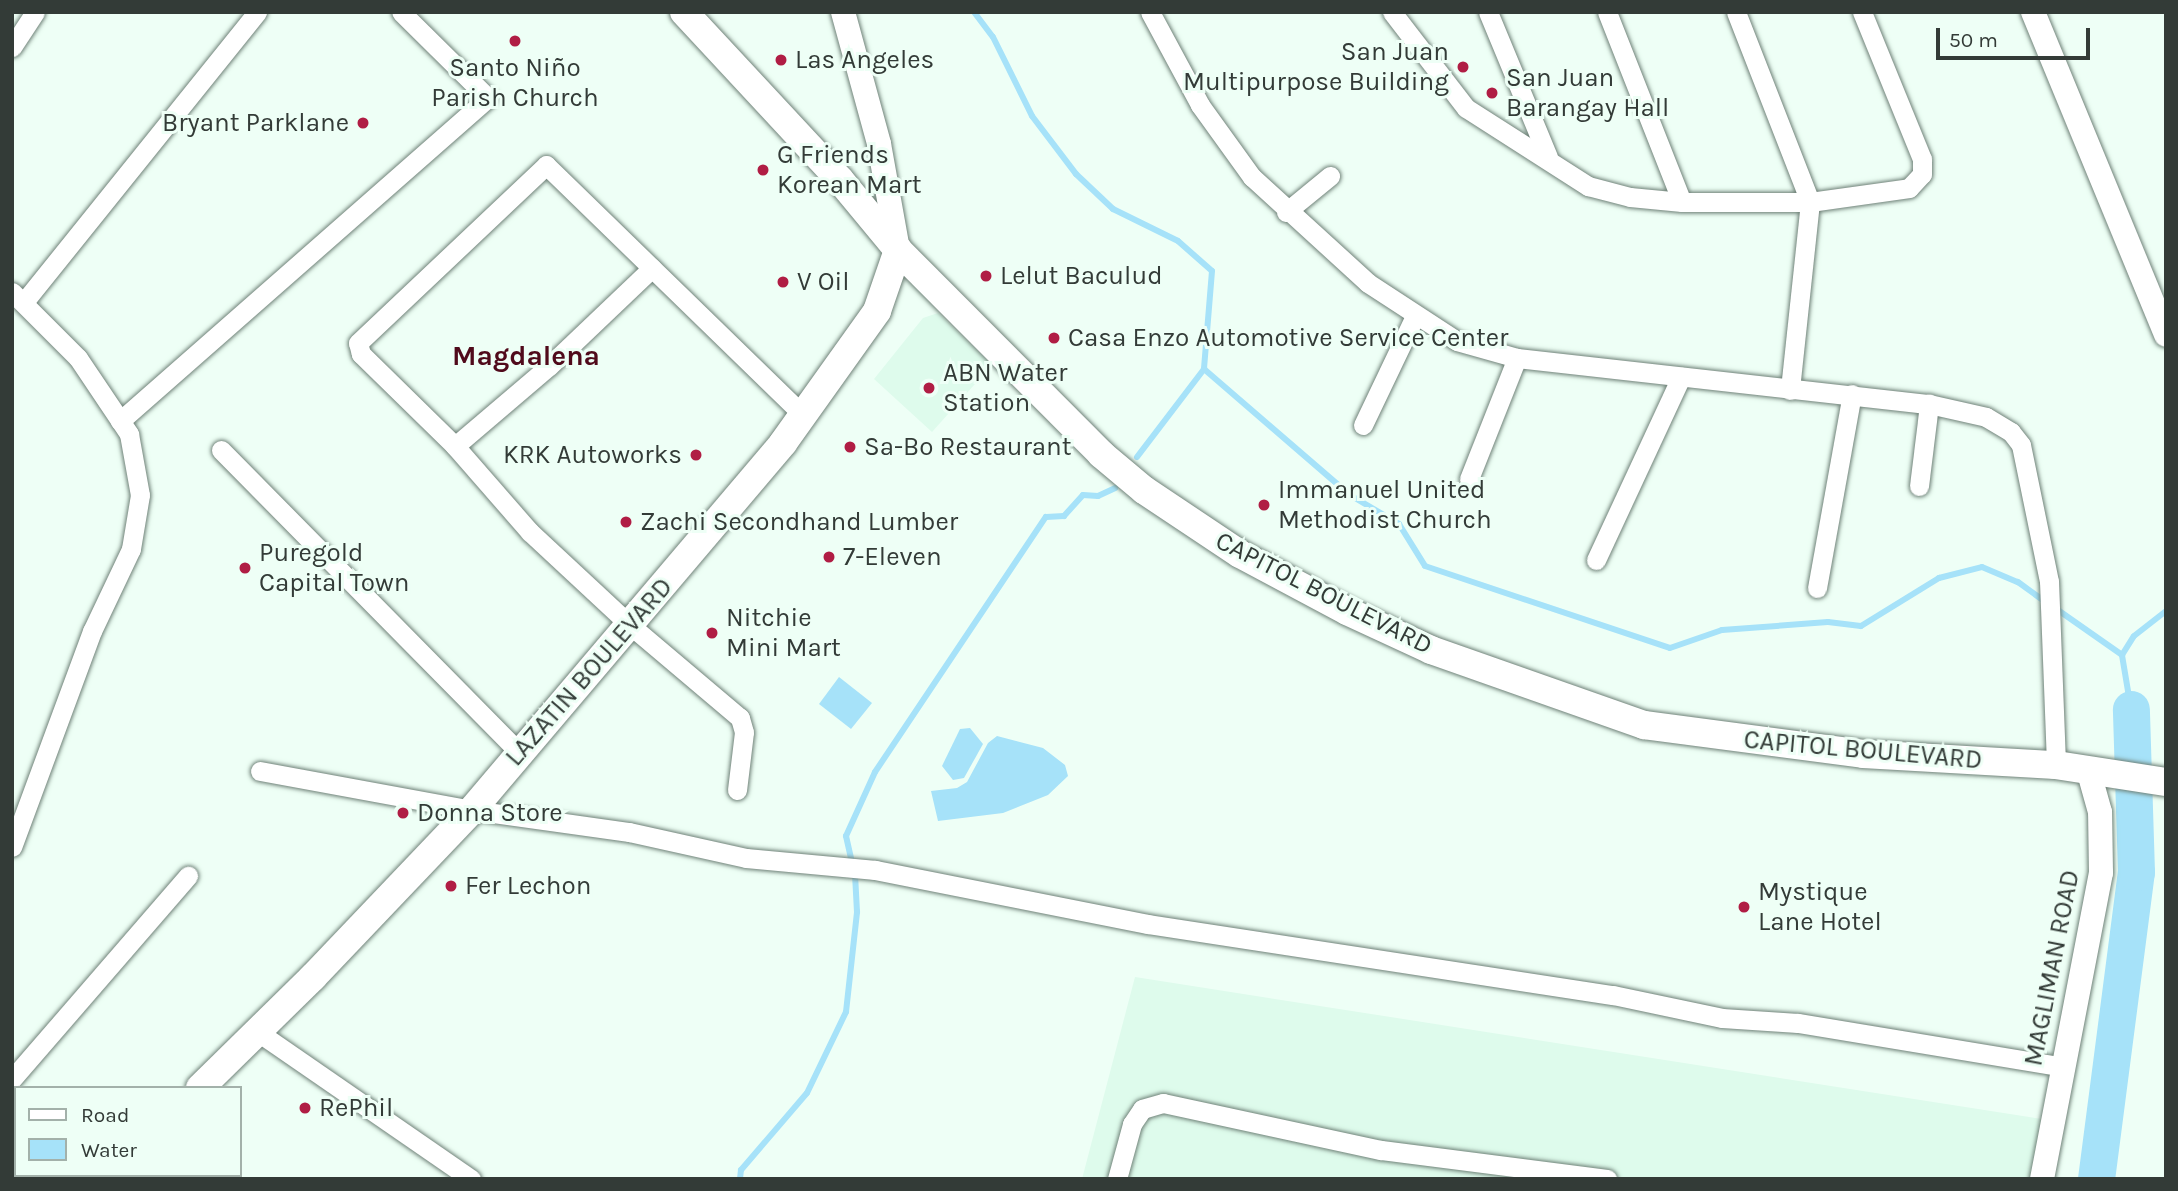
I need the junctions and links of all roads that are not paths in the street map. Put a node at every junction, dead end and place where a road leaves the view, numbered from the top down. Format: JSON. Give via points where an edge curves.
{"nodes":[{"id":1,"x":35,"y":12,"type":"edge"},
{"id":2,"x":257,"y":12,"type":"edge"},
{"id":3,"x":401,"y":12,"type":"edge"},
{"id":4,"x":684,"y":12,"type":"edge"},
{"id":5,"x":843,"y":12,"type":"edge"},
{"id":6,"x":1150,"y":12,"type":"edge"},
{"id":7,"x":1392,"y":12,"type":"edge"},
{"id":8,"x":1488,"y":12,"type":"edge"},
{"id":9,"x":1607,"y":12,"type":"edge"},
{"id":10,"x":1735,"y":12,"type":"edge"},
{"id":11,"x":1863,"y":12,"type":"edge"},
{"id":12,"x":2033,"y":12,"type":"edge"},
{"id":13,"x":12,"y":47,"type":"edge"},
{"id":14,"x":1548,"y":157,"type":"junction"},
{"id":15,"x":1330,"y":176,"type":"dead end"},
{"id":16,"x":1682,"y":202,"type":"junction"},
{"id":17,"x":1810,"y":202,"type":"junction"},
{"id":18,"x":1286,"y":212,"type":"junction"},
{"id":19,"x":898,"y":250,"type":"junction"},
{"id":20,"x":652,"y":268,"type":"junction"},
{"id":21,"x":18,"y":297,"type":"edge"},
{"id":22,"x":1415,"y":316,"type":"junction"},
{"id":23,"x":2166,"y":335,"type":"edge"},
{"id":24,"x":1517,"y":358,"type":"junction"},
{"id":25,"x":1681,"y":377,"type":"junction"},
{"id":26,"x":1790,"y":390,"type":"junction"},
{"id":27,"x":1852,"y":394,"type":"junction"},
{"id":28,"x":1929,"y":404,"type":"junction"},
{"id":29,"x":804,"y":416,"type":"junction"},
{"id":30,"x":120,"y":421,"type":"junction"},
{"id":31,"x":1363,"y":425,"type":"dead end"},
{"id":32,"x":455,"y":446,"type":"junction"},
{"id":33,"x":221,"y":450,"type":"dead end"},
{"id":34,"x":1469,"y":479,"type":"dead end"},
{"id":35,"x":1919,"y":486,"type":"dead end"},
{"id":36,"x":1596,"y":560,"type":"dead end"},
{"id":37,"x":1817,"y":588,"type":"dead end"},
{"id":38,"x":630,"y":625,"type":"junction"},
{"id":39,"x":519,"y":752,"type":"junction"},
{"id":40,"x":2056,"y":765,"type":"junction"},
{"id":41,"x":2096,"y":770,"type":"junction"},
{"id":42,"x":260,"y":771,"type":"dead end"},
{"id":43,"x":2163,"y":782,"type":"edge"},
{"id":44,"x":737,"y":790,"type":"dead end"},
{"id":45,"x":472,"y":810,"type":"junction"},
{"id":46,"x":12,"y":847,"type":"edge"},
{"id":47,"x":188,"y":876,"type":"dead end"},
{"id":48,"x":258,"y":1032,"type":"junction"},
{"id":49,"x":2063,"y":1067,"type":"junction"},
{"id":50,"x":12,"y":1079,"type":"edge"},
{"id":51,"x":202,"y":1086,"type":"edge"},
{"id":52,"x":471,"y":1179,"type":"edge"},
{"id":53,"x":1118,"y":1179,"type":"edge"},
{"id":54,"x":1607,"y":1179,"type":"edge"},
{"id":55,"x":2042,"y":1179,"type":"edge"}],
"edges":[{"from":1,"to":13,"type":"street"},
{"from":2,"to":21,"type":"street"},
{"from":3,"to":30,"type":"street","via":[[488,98]]},
{"from":4,"to":19,"type":"main road","name":"CAPITOL BOULEVARD","via":[[840,180]]},
{"from":5,"to":19,"type":"street","via":[[879,144]]},
{"from":6,"to":18,"type":"street","via":[[1227,146]]},
{"from":7,"to":14,"type":"street","via":[[1466,108]]},
{"from":8,"to":14,"type":"street"},
{"from":9,"to":16,"type":"street"},
{"from":10,"to":17,"type":"street"},
{"from":11,"to":17,"type":"street","via":[[1922,159],[1922,174],[1909,188]]},
{"from":12,"to":23,"type":"street"},
{"from":14,"to":16,"type":"street","via":[[1588,186],[1630,197]]},
{"from":15,"to":18,"type":"street"},
{"from":16,"to":17,"type":"street"},
{"from":17,"to":26,"type":"street"},
{"from":18,"to":22,"type":"street","via":[[1368,283]]},
{"from":19,"to":29,"type":"main road","name":"LAZATIN BOULEVARD","via":[[877,311]]},
{"from":19,"to":40,"type":"main road","name":"CAPITOL BOULEVARD","via":[[1101,454],[1144,490],[1240,554],[1431,650],[1644,725],[1708,737],[1863,754]]},
{"from":20,"to":29,"type":"street"},
{"from":20,"to":32,"type":"street","via":[[549,366]]},
{"from":20,"to":32,"type":"street","via":[[546,165],[358,343],[361,354]]},
{"from":21,"to":30,"type":"street","via":[[78,358]]},
{"from":22,"to":24,"type":"street","via":[[1457,341]]},
{"from":22,"to":31,"type":"street"},
{"from":24,"to":25,"type":"street"},
{"from":24,"to":34,"type":"street"},
{"from":25,"to":26,"type":"street"},
{"from":25,"to":36,"type":"street"},
{"from":26,"to":27,"type":"street"},
{"from":27,"to":28,"type":"street"},
{"from":27,"to":37,"type":"street"},
{"from":28,"to":35,"type":"street"},
{"from":28,"to":40,"type":"street","via":[[1986,417],[2011,432],[2021,445],[2049,580],[2055,638]]},
{"from":29,"to":38,"type":"main road","name":"LAZATIN BOULEVARD"},
{"from":30,"to":46,"type":"street","via":[[129,434],[140,495],[131,549],[92,631]]},
{"from":32,"to":38,"type":"street","via":[[530,532]]},
{"from":33,"to":39,"type":"street"},
{"from":38,"to":39,"type":"main road","name":"LAZATIN BOULEVARD"},
{"from":38,"to":44,"type":"street","via":[[742,721]]},
{"from":39,"to":45,"type":"main road","name":"LAZATIN BOULEVARD"},
{"from":40,"to":41,"type":"main road","name":"CAPITOL BOULEVARD"},
{"from":41,"to":43,"type":"main road","name":"CAPITOL BOULEVARD"},
{"from":41,"to":49,"type":"street","name":"MAGLIMAN ROAD","via":[[2101,873]]},
{"from":42,"to":45,"type":"street"},
{"from":45,"to":48,"type":"main road","name":"LAZATIN BOULEVARD"},
{"from":45,"to":49,"type":"street","via":[[629,832],[747,858],[874,870],[1148,924],[1613,995],[1722,1018],[1798,1023]]},
{"from":47,"to":50,"type":"street"},
{"from":48,"to":51,"type":"main road","name":"LAZATIN BOULEVARD"},
{"from":48,"to":52,"type":"street"},
{"from":49,"to":55,"type":"street","name":"MAGLIMAN ROAD"},
{"from":53,"to":54,"type":"street","via":[[1132,1124],[1142,1109],[1163,1103],[1381,1150]]}]}
